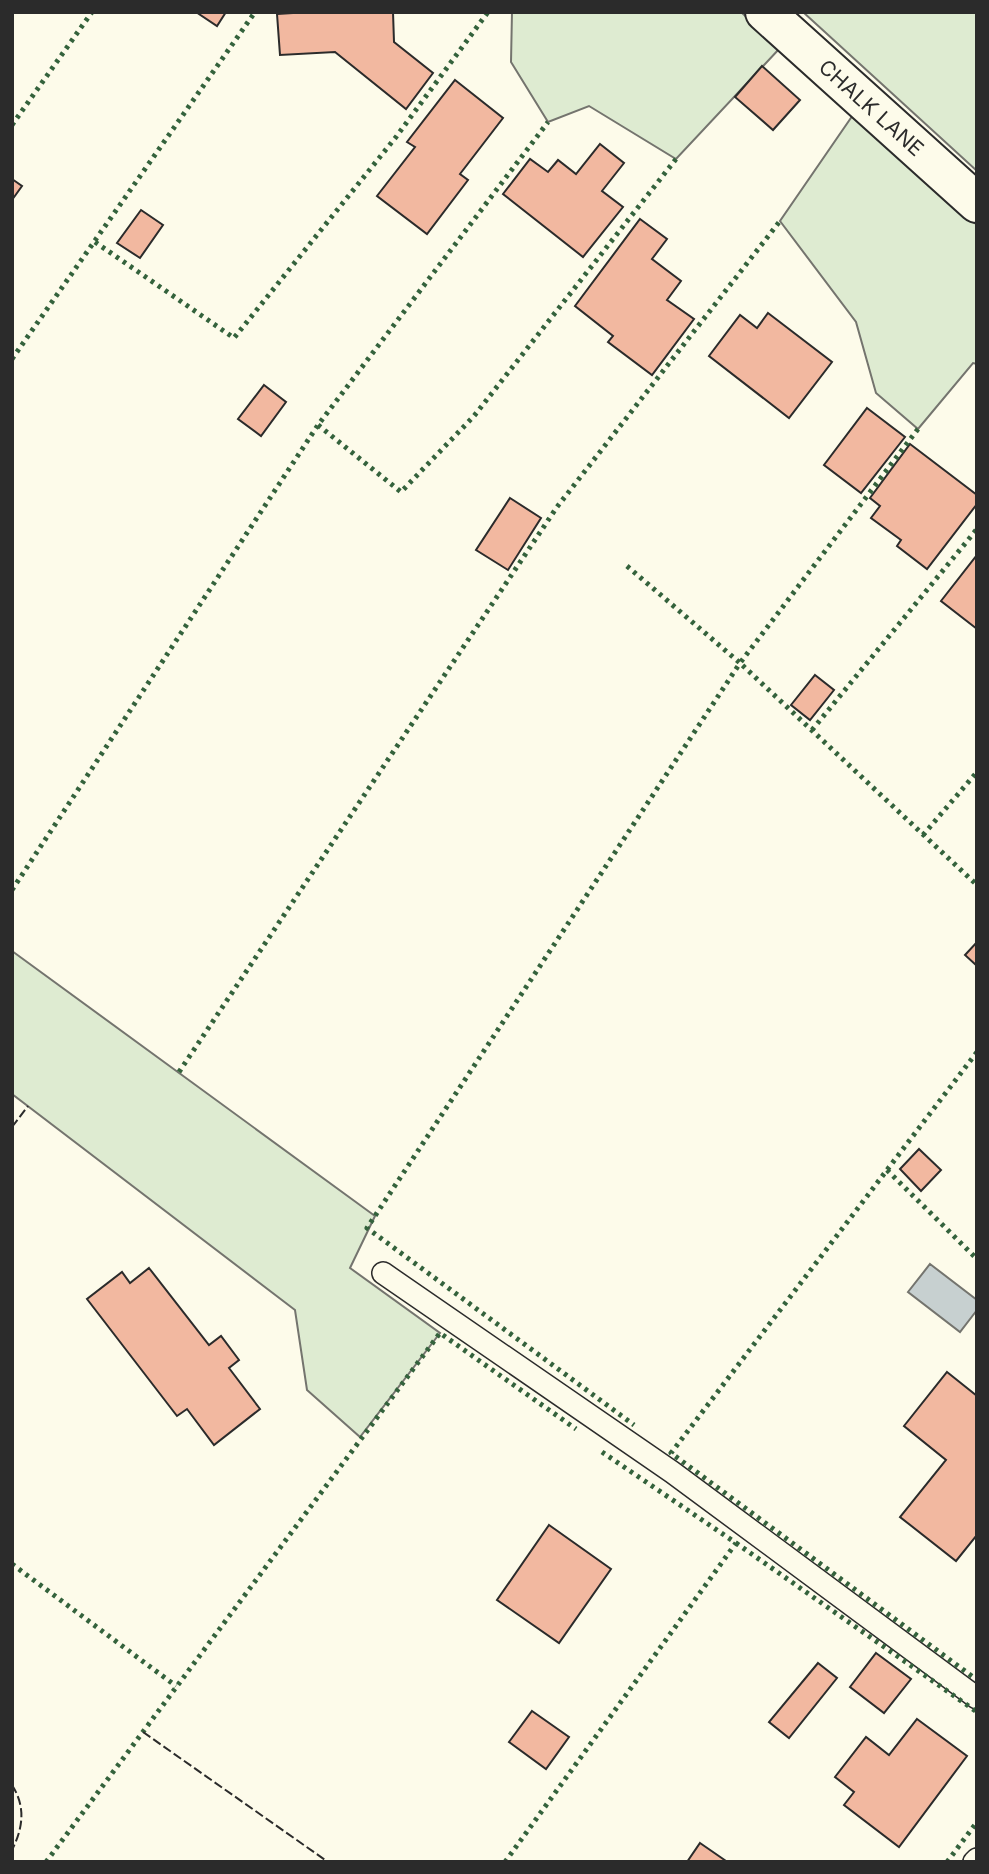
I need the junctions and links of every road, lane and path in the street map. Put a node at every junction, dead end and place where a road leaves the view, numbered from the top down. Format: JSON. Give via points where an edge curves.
{"nodes":[{"id":1,"x":765,"y":12,"type":"edge"},
{"id":2,"x":977,"y":204,"type":"edge"},
{"id":3,"x":383,"y":1273,"type":"dead end"},
{"id":4,"x":977,"y":1698,"type":"edge"}],
"edges":[{"from":1,"to":2,"type":"street","name":"CHALK LANE"},
{"from":3,"to":4,"type":"lane","via":[[672,1472]]}]}
